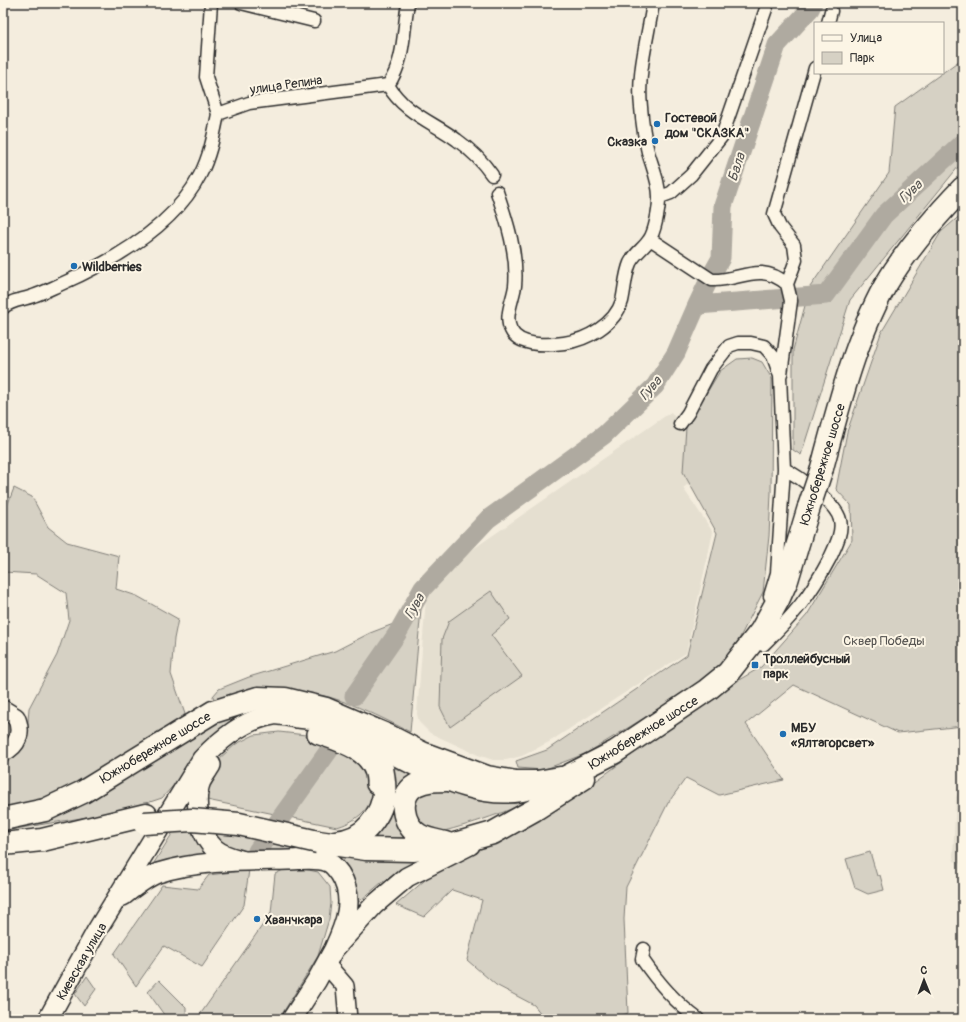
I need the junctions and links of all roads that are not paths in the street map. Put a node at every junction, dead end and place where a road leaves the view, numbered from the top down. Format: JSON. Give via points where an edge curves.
{"nodes":[{"id":1,"x":211,"y":3,"type":"edge"},
{"id":2,"x":241,"y":3,"type":"edge"},
{"id":3,"x":408,"y":3,"type":"edge"},
{"id":4,"x":653,"y":3,"type":"edge"},
{"id":5,"x":768,"y":3,"type":"edge"},
{"id":6,"x":831,"y":11,"type":"dead end"},
{"id":7,"x":314,"y":21,"type":"dead end"},
{"id":8,"x":828,"y":22,"type":"edge"},
{"id":9,"x":814,"y":72,"type":"edge"},
{"id":10,"x":388,"y":85,"type":"junction"},
{"id":11,"x":218,"y":114,"type":"junction"},
{"id":12,"x":492,"y":175,"type":"dead end"},
{"id":13,"x":963,"y":188,"type":"edge"},
{"id":14,"x":497,"y":192,"type":"dead end"},
{"id":15,"x":660,"y":197,"type":"junction"},
{"id":16,"x":963,"y":205,"type":"edge"},
{"id":17,"x":650,"y":239,"type":"junction"},
{"id":18,"x":788,"y":286,"type":"junction"},
{"id":19,"x":3,"y":308,"type":"edge"},
{"id":20,"x":780,"y":376,"type":"junction"},
{"id":21,"x":680,"y":424,"type":"dead end"},
{"id":22,"x":784,"y":469,"type":"junction"},
{"id":23,"x":825,"y":470,"type":"junction"},
{"id":24,"x":813,"y":508,"type":"junction"},
{"id":25,"x":763,"y":645,"type":"junction"},
{"id":26,"x":743,"y":654,"type":"junction"},
{"id":27,"x":3,"y":709,"type":"edge"},
{"id":28,"x":377,"y":746,"type":"junction"},
{"id":29,"x":3,"y":753,"type":"edge"},
{"id":30,"x":559,"y":779,"type":"junction"},
{"id":31,"x":447,"y":780,"type":"junction"},
{"id":32,"x":3,"y":819,"type":"edge"},
{"id":33,"x":145,"y":819,"type":"junction"},
{"id":34,"x":493,"y":833,"type":"junction"},
{"id":35,"x":323,"y":837,"type":"junction"},
{"id":36,"x":3,"y":844,"type":"edge"},
{"id":37,"x":451,"y":845,"type":"junction"},
{"id":38,"x":3,"y":850,"type":"edge"},
{"id":39,"x":244,"y":861,"type":"junction"},
{"id":40,"x":115,"y":903,"type":"junction"},
{"id":41,"x":644,"y":949,"type":"dead end"},
{"id":42,"x":330,"y":956,"type":"junction"},
{"id":43,"x":48,"y":1019,"type":"edge"},
{"id":44,"x":292,"y":1019,"type":"edge"},
{"id":45,"x":348,"y":1019,"type":"edge"},
{"id":46,"x":698,"y":1019,"type":"edge"}],
"edges":[{"from":1,"to":11,"type":"street","via":[[206,78]]},
{"from":2,"to":7,"type":"street"},
{"from":3,"to":10,"type":"street","via":[[399,62]]},
{"from":4,"to":15,"type":"street","via":[[640,92],[647,150]]},
{"from":5,"to":15,"type":"street","via":[[722,136],[691,175],[670,193]]},
{"from":6,"to":8,"type":"street"},
{"from":9,"to":18,"type":"street","via":[[774,214],[796,252]]},
{"from":10,"to":11,"type":"street","name":"улица Репина","via":[[249,103]]},
{"from":10,"to":12,"type":"street","via":[[413,114],[457,140],[484,162]]},
{"from":11,"to":19,"type":"street","via":[[211,147],[200,175],[185,198],[164,220],[137,242],[90,272],[7,304]]},
{"from":13,"to":23,"type":"highway","name":"Южнобережное шоссе","via":[[925,229],[886,286],[865,331],[848,378]]},
{"from":14,"to":17,"type":"street","via":[[514,263],[515,286],[509,312],[511,330],[516,336],[530,342],[573,342],[593,333],[617,314],[630,264],[635,254]]},
{"from":15,"to":17,"type":"street"},
{"from":16,"to":23,"type":"highway","name":"Южнобережное шоссе","via":[[932,240],[910,271],[882,319],[867,352]]},
{"from":17,"to":18,"type":"street","via":[[712,280],[761,272],[780,278]]},
{"from":18,"to":20,"type":"street","via":[[790,301]]},
{"from":20,"to":21,"type":"street","via":[[773,356],[764,346],[751,343],[729,346],[711,369]]},
{"from":20,"to":22,"type":"street"},
{"from":22,"to":25,"type":"street","via":[[795,474],[832,506],[837,512],[841,528],[835,548],[815,586],[797,611]]},
{"from":22,"to":26,"type":"street","via":[[777,573],[762,617]]},
{"from":23,"to":24,"type":"highway","name":"Южнобережное шоссе"},
{"from":24,"to":25,"type":"highway","name":"Южнобережное шоссе","via":[[807,547],[787,602]]},
{"from":24,"to":26,"type":"highway","name":"Южнобережное шоссе","via":[[787,580],[767,622]]},
{"from":25,"to":34,"type":"highway","name":"Южнобережное шоссе","via":[[729,682],[710,698],[534,810]]},
{"from":26,"to":30,"type":"highway","name":"Южнобережное шоссе","via":[[728,673],[668,718],[615,752]]},
{"from":27,"to":29,"type":"street","via":[[16,717],[19,724],[15,745]]},
{"from":28,"to":31,"type":"main road","name":"Киевская улица","via":[[427,773]]},
{"from":28,"to":35,"type":"highway","via":[[385,780],[380,812],[363,833],[342,842]]},
{"from":28,"to":40,"type":"main road","name":"Киевская улица","via":[[318,721],[273,715],[252,721],[217,742],[202,759]]},
{"from":30,"to":31,"type":"main road","name":"Киевская улица","via":[[532,790],[513,794],[501,794]]},
{"from":30,"to":32,"type":"highway","name":"Южнобережное шоссе","via":[[516,782],[487,777],[435,758],[326,709],[285,699],[258,698],[213,712],[82,792],[45,810]]},
{"from":31,"to":37,"type":"highway","via":[[428,781],[415,786],[405,799],[403,813],[408,825],[419,835]]},
{"from":33,"to":35,"type":"highway","name":"Южнобережное шоссе","bridge":true,"via":[[232,823]]},
{"from":33,"to":35,"type":"highway","name":"Южнобережное шоссе","via":[[180,810],[209,810]]},
{"from":33,"to":36,"type":"highway","name":"Южнобережное шоссе","via":[[42,840]]},
{"from":33,"to":38,"type":"highway","name":"Южнобережное шоссе","via":[[39,846]]},
{"from":34,"to":37,"type":"highway","name":"Южнобережное шоссе"},
{"from":34,"to":42,"type":"main road","via":[[407,877],[374,905]]},
{"from":35,"to":37,"type":"highway","name":"Южнобережное шоссе","via":[[366,849],[413,850]]},
{"from":35,"to":39,"type":"main road","via":[[347,831],[369,810],[376,796],[377,778],[374,766],[362,754],[329,738],[302,730],[260,729],[218,752],[201,782],[199,794],[199,818],[204,834],[216,850]]},
{"from":39,"to":40,"type":"main road","via":[[188,866],[157,874],[137,884]]},
{"from":39,"to":42,"type":"main road","via":[[312,859],[327,862],[337,869],[348,892],[348,908],[344,926]]},
{"from":40,"to":43,"type":"main road","name":"Киевская улица"},
{"from":41,"to":46,"type":"street","via":[[642,959],[651,972],[687,1011]]},
{"from":42,"to":44,"type":"main road"},
{"from":42,"to":45,"type":"street","via":[[345,986]]}]}
